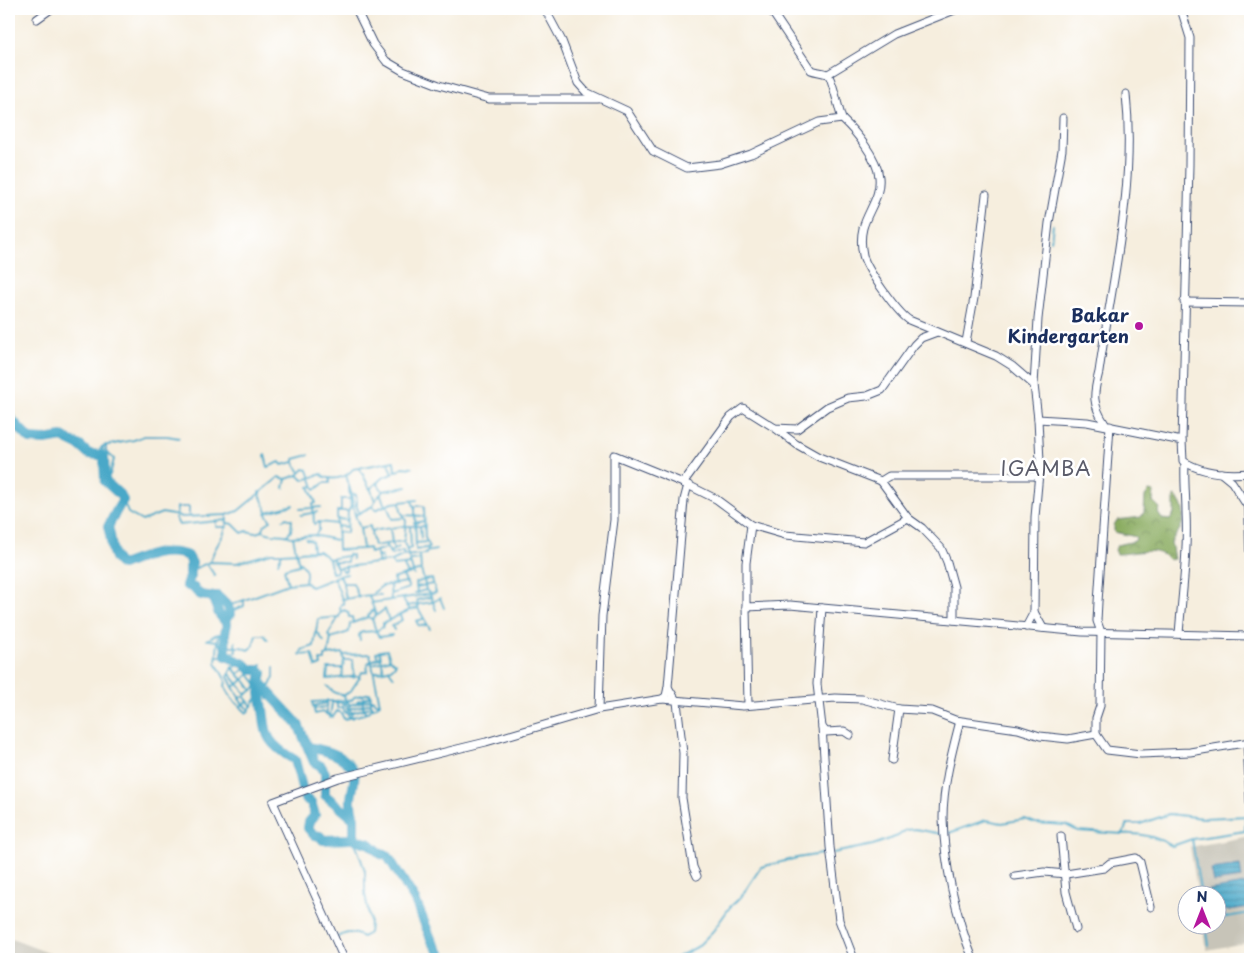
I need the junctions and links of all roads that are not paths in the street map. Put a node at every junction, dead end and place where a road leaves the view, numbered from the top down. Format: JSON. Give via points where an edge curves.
{"nodes":[{"id":1,"x":51,"y":9,"type":"edge"},
{"id":2,"x":356,"y":9,"type":"edge"},
{"id":3,"x":545,"y":9,"type":"edge"},
{"id":4,"x":770,"y":9,"type":"edge"},
{"id":5,"x":957,"y":9,"type":"edge"},
{"id":6,"x":1181,"y":9,"type":"edge"},
{"id":7,"x":37,"y":19,"type":"dead end"},
{"id":8,"x":828,"y":74,"type":"junction"},
{"id":9,"x":1126,"y":94,"type":"dead end"},
{"id":10,"x":604,"y":99,"type":"junction"},
{"id":11,"x":1063,"y":118,"type":"dead end"},
{"id":12,"x":842,"y":119,"type":"junction"},
{"id":13,"x":986,"y":195,"type":"dead end"},
{"id":14,"x":1184,"y":302,"type":"junction"},
{"id":15,"x":1250,"y":303,"type":"edge"},
{"id":16,"x":937,"y":332,"type":"junction"},
{"id":17,"x":966,"y":342,"type":"junction"},
{"id":18,"x":1034,"y":385,"type":"junction"},
{"id":19,"x":1038,"y":419,"type":"junction"},
{"id":20,"x":1108,"y":425,"type":"junction"},
{"id":21,"x":775,"y":428,"type":"junction"},
{"id":22,"x":1182,"y":441,"type":"junction"},
{"id":23,"x":1186,"y":463,"type":"junction"},
{"id":24,"x":1221,"y":473,"type":"junction"},
{"id":25,"x":1249,"y":473,"type":"edge"},
{"id":26,"x":1039,"y":476,"type":"junction"},
{"id":27,"x":881,"y":481,"type":"junction"},
{"id":28,"x":686,"y":484,"type":"junction"},
{"id":29,"x":1250,"y":511,"type":"edge"},
{"id":30,"x":908,"y":518,"type":"junction"},
{"id":31,"x":751,"y":524,"type":"junction"},
{"id":32,"x":1250,"y":575,"type":"edge"},
{"id":33,"x":746,"y":607,"type":"junction"},
{"id":34,"x":822,"y":608,"type":"junction"},
{"id":35,"x":1034,"y":612,"type":"junction"},
{"id":36,"x":954,"y":620,"type":"junction"},
{"id":37,"x":1026,"y":627,"type":"junction"},
{"id":38,"x":1043,"y":628,"type":"junction"},
{"id":39,"x":1101,"y":632,"type":"junction"},
{"id":40,"x":1179,"y":634,"type":"junction"},
{"id":41,"x":1250,"y":636,"type":"edge"},
{"id":42,"x":668,"y":687,"type":"junction"},
{"id":43,"x":821,"y":699,"type":"junction"},
{"id":44,"x":662,"y":700,"type":"junction"},
{"id":45,"x":677,"y":702,"type":"junction"},
{"id":46,"x":748,"y":705,"type":"junction"},
{"id":47,"x":899,"y":708,"type":"junction"},
{"id":48,"x":599,"y":709,"type":"junction"},
{"id":49,"x":960,"y":721,"type":"junction"},
{"id":50,"x":822,"y":727,"type":"junction"},
{"id":51,"x":1096,"y":734,"type":"junction"},
{"id":52,"x":850,"y":735,"type":"dead end"},
{"id":53,"x":1248,"y":742,"type":"edge"},
{"id":54,"x":892,"y":760,"type":"dead end"},
{"id":55,"x":1250,"y":803,"type":"edge"},
{"id":56,"x":1061,"y":836,"type":"dead end"},
{"id":57,"x":1066,"y":874,"type":"junction"},
{"id":58,"x":698,"y":876,"type":"dead end"},
{"id":59,"x":1015,"y":876,"type":"dead end"},
{"id":60,"x":1151,"y":907,"type":"dead end"},
{"id":61,"x":1076,"y":929,"type":"dead end"},
{"id":62,"x":344,"y":959,"type":"edge"},
{"id":63,"x":854,"y":959,"type":"edge"},
{"id":64,"x":973,"y":959,"type":"edge"}],
"edges":[{"from":1,"to":7,"type":"street"},
{"from":2,"to":10,"type":"street","via":[[373,44],[386,61],[439,85],[489,99]]},
{"from":3,"to":10,"type":"street","via":[[578,83],[586,92]]},
{"from":4,"to":8,"type":"street","via":[[811,70]]},
{"from":5,"to":8,"type":"street","via":[[894,34]]},
{"from":6,"to":14,"type":"street","via":[[1190,38]]},
{"from":8,"to":12,"type":"street","via":[[832,78]]},
{"from":9,"to":20,"type":"street","via":[[1125,205],[1094,395],[1097,411]]},
{"from":10,"to":12,"type":"street","via":[[627,111],[653,152],[687,168],[720,164],[751,154],[819,122]]},
{"from":11,"to":18,"type":"street","via":[[1062,150],[1049,223],[1038,318]]},
{"from":12,"to":16,"type":"street","via":[[863,141],[879,176],[874,206],[863,227],[863,257],[900,314]]},
{"from":13,"to":17,"type":"street"},
{"from":14,"to":15,"type":"street"},
{"from":14,"to":22,"type":"street"},
{"from":16,"to":17,"type":"street"},
{"from":16,"to":21,"type":"street","via":[[914,345],[882,390],[827,407],[797,429]]},
{"from":17,"to":18,"type":"street","via":[[1012,366]]},
{"from":18,"to":19,"type":"street"},
{"from":19,"to":20,"type":"street"},
{"from":19,"to":26,"type":"street"},
{"from":20,"to":22,"type":"street"},
{"from":20,"to":39,"type":"street","via":[[1098,602]]},
{"from":21,"to":27,"type":"street","via":[[819,457]]},
{"from":21,"to":28,"type":"street","via":[[743,408],[731,417]]},
{"from":22,"to":23,"type":"street","via":[[1183,461]]},
{"from":23,"to":24,"type":"street","via":[[1193,468]]},
{"from":23,"to":40,"type":"street","via":[[1183,486],[1185,562]]},
{"from":24,"to":25,"type":"street"},
{"from":24,"to":29,"type":"street","via":[[1236,487]]},
{"from":25,"to":29,"type":"street"},
{"from":26,"to":27,"type":"street","via":[[888,476]]},
{"from":26,"to":35,"type":"street"},
{"from":27,"to":30,"type":"street"},
{"from":28,"to":31,"type":"street","via":[[716,499]]},
{"from":28,"to":42,"type":"street"},
{"from":28,"to":48,"type":"street","via":[[614,455],[614,520],[602,616]]},
{"from":29,"to":32,"type":"street"},
{"from":30,"to":31,"type":"street","via":[[864,542],[785,535]]},
{"from":30,"to":36,"type":"street","via":[[941,548],[954,587]]},
{"from":31,"to":33,"type":"street","via":[[746,564]]},
{"from":33,"to":34,"type":"street","via":[[790,604]]},
{"from":33,"to":46,"type":"street"},
{"from":34,"to":36,"type":"street"},
{"from":34,"to":43,"type":"street","via":[[818,684]]},
{"from":35,"to":37,"type":"street"},
{"from":35,"to":38,"type":"street"},
{"from":36,"to":37,"type":"street"},
{"from":37,"to":38,"type":"street"},
{"from":38,"to":39,"type":"street"},
{"from":39,"to":40,"type":"street"},
{"from":39,"to":51,"type":"street","via":[[1100,706]]},
{"from":40,"to":41,"type":"street"},
{"from":42,"to":44,"type":"street"},
{"from":42,"to":45,"type":"street"},
{"from":43,"to":46,"type":"street"},
{"from":43,"to":47,"type":"street","via":[[862,699]]},
{"from":43,"to":50,"type":"street"},
{"from":44,"to":45,"type":"street"},
{"from":44,"to":48,"type":"street"},
{"from":45,"to":46,"type":"street"},
{"from":45,"to":58,"type":"street","via":[[683,753],[682,798],[693,867]]},
{"from":47,"to":49,"type":"street","via":[[932,711]]},
{"from":47,"to":54,"type":"street"},
{"from":48,"to":62,"type":"street","via":[[486,742],[338,778],[273,802]]},
{"from":49,"to":51,"type":"street","via":[[1068,739]]},
{"from":49,"to":64,"type":"street","via":[[946,784],[945,834],[953,900]]},
{"from":50,"to":52,"type":"street","via":[[826,732],[844,731]]},
{"from":50,"to":63,"type":"street","via":[[839,920]]},
{"from":51,"to":53,"type":"street","via":[[1107,750],[1141,754],[1190,752]]},
{"from":53,"to":55,"type":"street"},
{"from":56,"to":57,"type":"street"},
{"from":57,"to":59,"type":"street","via":[[1044,872]]},
{"from":57,"to":60,"type":"street","via":[[1104,868],[1110,863],[1136,858],[1140,862]]},
{"from":57,"to":61,"type":"street","via":[[1066,892]]}]}
